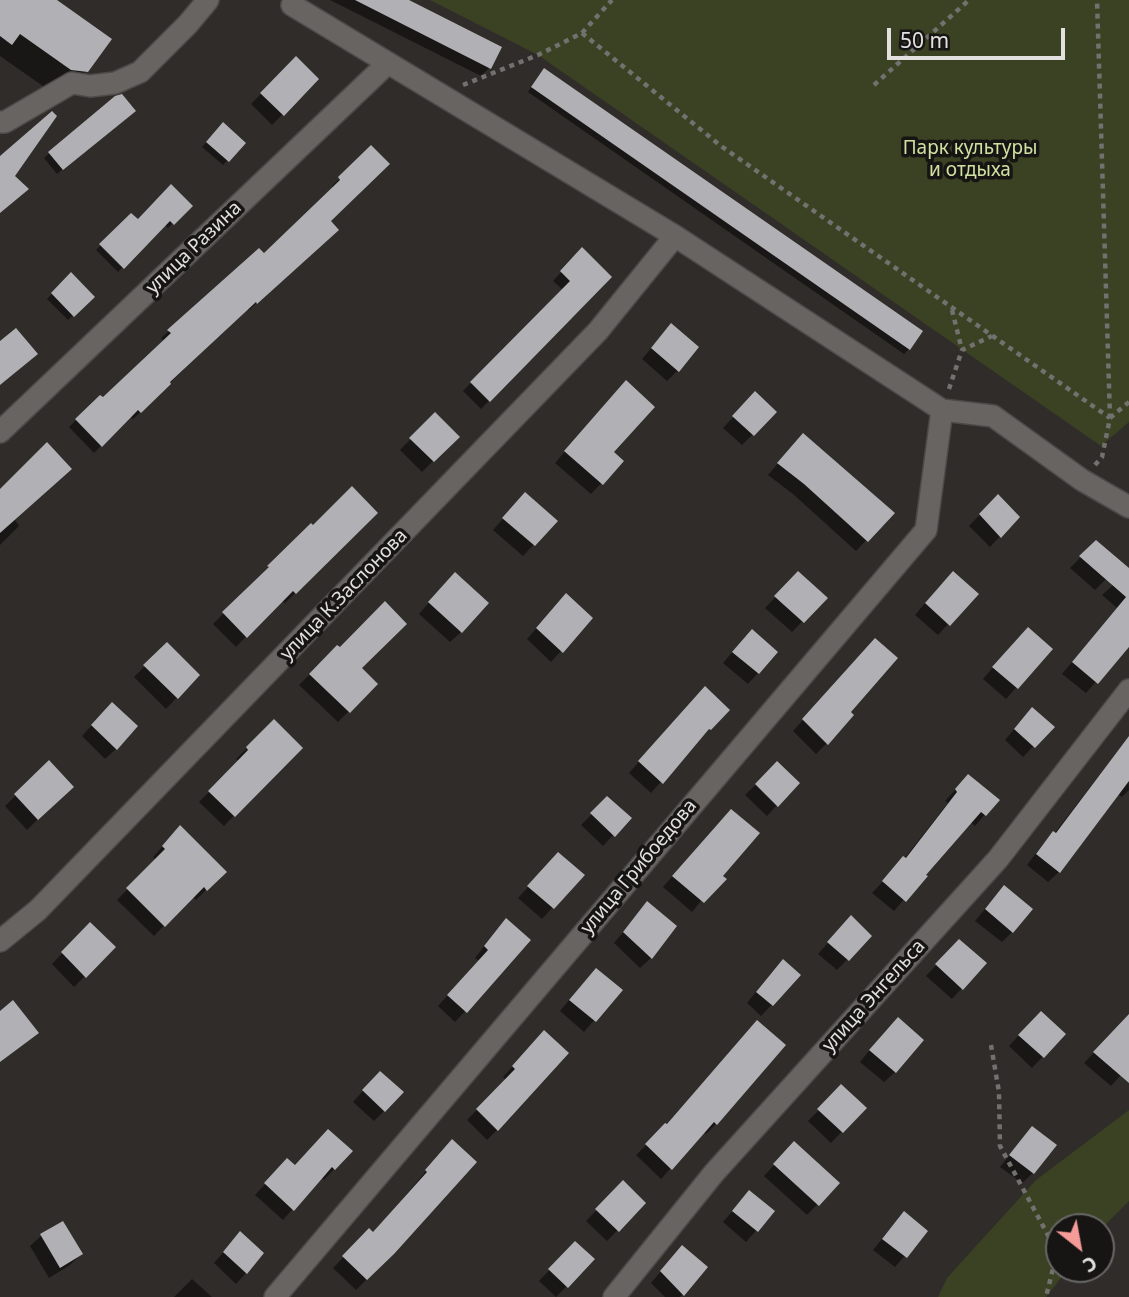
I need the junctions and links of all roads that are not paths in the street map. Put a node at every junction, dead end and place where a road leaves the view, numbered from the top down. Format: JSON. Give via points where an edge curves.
{"nodes":[{"id":1,"x":208,"y":0,"type":"edge"},
{"id":2,"x":292,"y":5,"type":"dead end"},
{"id":3,"x":388,"y":63,"type":"junction"},
{"id":4,"x":0,"y":122,"type":"edge"},
{"id":5,"x":675,"y":236,"type":"junction"},
{"id":6,"x":942,"y":410,"type":"junction"},
{"id":7,"x":0,"y":432,"type":"edge"},
{"id":8,"x":1129,"y":507,"type":"edge"},
{"id":9,"x":1129,"y":690,"type":"edge"},
{"id":10,"x":0,"y":941,"type":"edge"},
{"id":11,"x":275,"y":1297,"type":"edge"},
{"id":12,"x":614,"y":1297,"type":"edge"}],
"edges":[{"from":1,"to":4,"type":"street","via":[[140,72],[115,83],[72,83]]},
{"from":2,"to":3,"type":"street"},
{"from":3,"to":5,"type":"street"},
{"from":3,"to":7,"type":"street","name":"улица Разина"},
{"from":5,"to":6,"type":"street"},
{"from":5,"to":10,"type":"street","name":"улица К.Заслонова","via":[[589,341],[38,910]]},
{"from":6,"to":8,"type":"street","via":[[993,416],[1082,480]]},
{"from":6,"to":11,"type":"street","name":"улица Грибоедова","via":[[926,530]]},
{"from":9,"to":12,"type":"street","name":"улица Энгельса","via":[[998,859],[714,1173]]}]}
